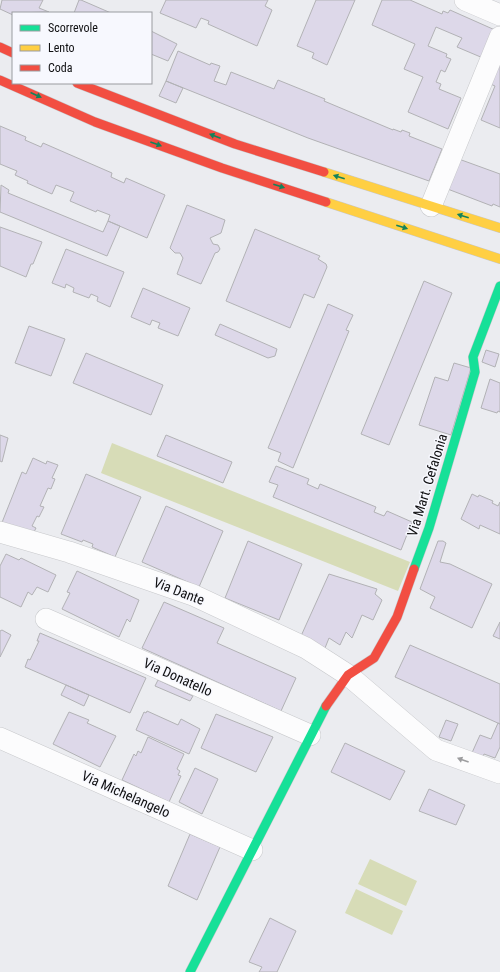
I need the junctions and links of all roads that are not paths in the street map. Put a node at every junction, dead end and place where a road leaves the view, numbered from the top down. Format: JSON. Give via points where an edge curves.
{"nodes":[{"id":1,"x":465,"y":0,"type":"edge"},
{"id":2,"x":500,"y":15,"type":"edge"},
{"id":3,"x":500,"y":37,"type":"edge"},
{"id":4,"x":0,"y":47,"type":"edge"},
{"id":5,"x":12,"y":53,"type":"edge"},
{"id":6,"x":0,"y":80,"type":"edge"},
{"id":7,"x":80,"y":84,"type":"edge"},
{"id":8,"x":431,"y":206,"type":"junction"},
{"id":9,"x":500,"y":228,"type":"edge"},
{"id":10,"x":500,"y":259,"type":"edge"},
{"id":11,"x":500,"y":286,"type":"edge"},
{"id":12,"x":0,"y":532,"type":"edge"},
{"id":13,"x":46,"y":619,"type":"dead end"},
{"id":14,"x":348,"y":675,"type":"junction"},
{"id":15,"x":310,"y":735,"type":"junction"},
{"id":16,"x":0,"y":738,"type":"edge"},
{"id":17,"x":500,"y":773,"type":"edge"},
{"id":18,"x":252,"y":850,"type":"junction"},
{"id":19,"x":190,"y":972,"type":"edge"}],
"edges":[{"from":1,"to":2,"type":"street"},
{"from":3,"to":8,"type":"street"},
{"from":4,"to":5,"type":"main road"},
{"from":6,"to":10,"type":"main road","one_way":true,"via":[[95,122],[184,154]]},
{"from":8,"to":7,"type":"main road","one_way":true,"via":[[235,144]]},
{"from":9,"to":8,"type":"main road","one_way":true},
{"from":11,"to":14,"type":"main road","name":"Via Mart. Cefalonia","via":[[473,357],[475,372],[452,453],[398,617],[374,658]]},
{"from":12,"to":14,"type":"street","name":"Via Dante","via":[[69,552],[192,595],[306,648]]},
{"from":13,"to":15,"type":"street","name":"Via Donatello"},
{"from":14,"to":15,"type":"main road","via":[[321,713]]},
{"from":17,"to":14,"type":"street","name":"Via Dante","one_way":true,"via":[[436,750]]},
{"from":15,"to":18,"type":"main road"},
{"from":16,"to":18,"type":"street","name":"Via Michelangelo"},
{"from":18,"to":19,"type":"main road"}]}
